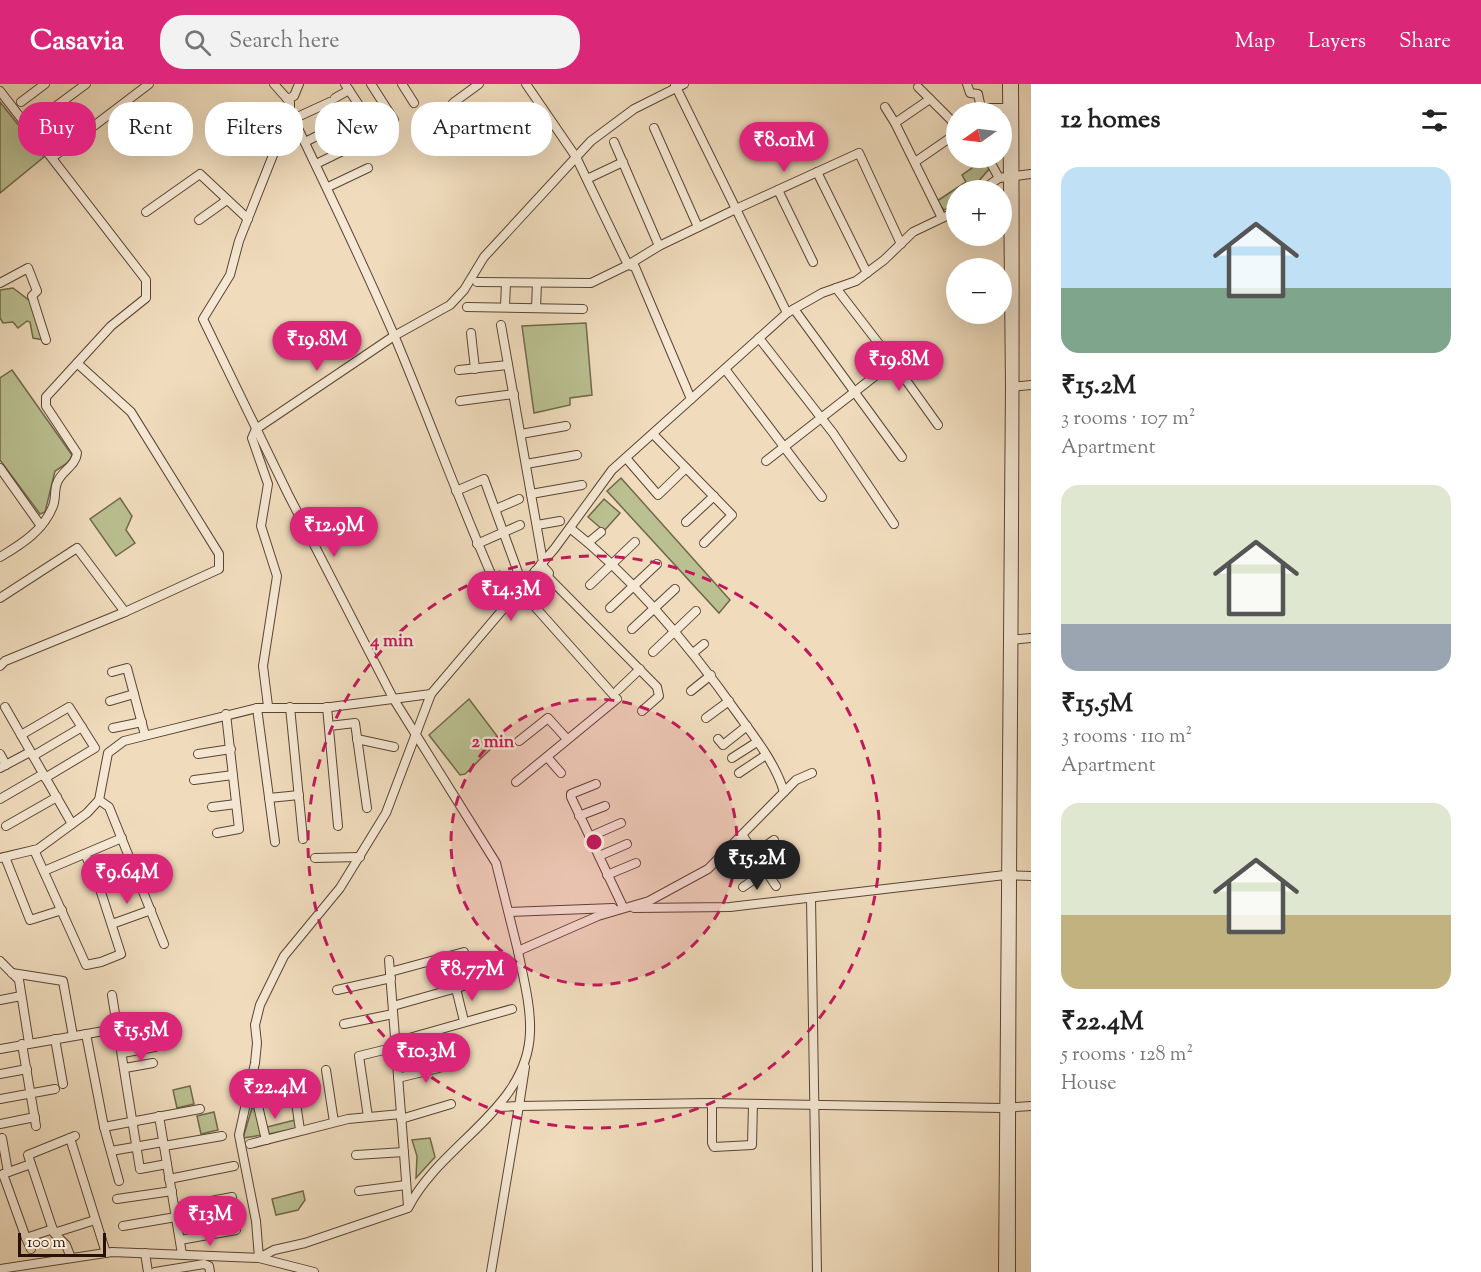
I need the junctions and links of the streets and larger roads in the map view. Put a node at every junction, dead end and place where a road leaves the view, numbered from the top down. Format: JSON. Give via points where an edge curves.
{"nodes":[{"id":1,"x":45,"y":84,"type":"edge"},
{"id":2,"x":86,"y":84,"type":"edge"},
{"id":3,"x":274,"y":84,"type":"edge"},
{"id":4,"x":299,"y":84,"type":"edge"},
{"id":5,"x":371,"y":84,"type":"edge"},
{"id":6,"x":402,"y":84,"type":"edge"},
{"id":7,"x":479,"y":84,"type":"edge"},
{"id":8,"x":526,"y":84,"type":"edge"},
{"id":9,"x":967,"y":84,"type":"edge"},
{"id":10,"x":1007,"y":84,"type":"edge"},
{"id":11,"x":1014,"y":84,"type":"edge"},
{"id":12,"x":146,"y":85,"type":"edge"},
{"id":13,"x":679,"y":85,"type":"edge"},
{"id":14,"x":347,"y":87,"type":"edge"},
{"id":15,"x":918,"y":87,"type":"dead end"},
{"id":16,"x":0,"y":91,"type":"edge"},
{"id":17,"x":287,"y":99,"type":"junction"},
{"id":18,"x":930,"y":99,"type":"junction"},
{"id":19,"x":21,"y":102,"type":"dead end"},
{"id":20,"x":62,"y":102,"type":"edge"},
{"id":21,"x":288,"y":102,"type":"edge"},
{"id":22,"x":357,"y":102,"type":"edge"},
{"id":23,"x":382,"y":102,"type":"edge"},
{"id":24,"x":413,"y":102,"type":"edge"},
{"id":25,"x":456,"y":102,"type":"edge"},
{"id":26,"x":980,"y":102,"type":"edge"},
{"id":27,"x":1007,"y":102,"type":"edge"},
{"id":28,"x":885,"y":107,"type":"dead end"},
{"id":29,"x":303,"y":112,"type":"edge"},
{"id":30,"x":946,"y":115,"type":"edge"},
{"id":31,"x":895,"y":123,"type":"junction"},
{"id":32,"x":654,"y":128,"type":"dead end"},
{"id":33,"x":315,"y":137,"type":"edge"},
{"id":34,"x":303,"y":138,"type":"edge"},
{"id":35,"x":946,"y":141,"type":"edge"},
{"id":36,"x":305,"y":142,"type":"junction"},
{"id":37,"x":614,"y":142,"type":"dead end"},
{"id":38,"x":275,"y":156,"type":"edge"},
{"id":39,"x":332,"y":156,"type":"edge"},
{"id":40,"x":53,"y":157,"type":"junction"},
{"id":41,"x":576,"y":157,"type":"junction"},
{"id":42,"x":622,"y":162,"type":"junction"},
{"id":43,"x":915,"y":162,"type":"junction"},
{"id":44,"x":316,"y":164,"type":"junction"},
{"id":45,"x":368,"y":168,"type":"dead end"},
{"id":46,"x":996,"y":168,"type":"edge"},
{"id":47,"x":1004,"y":168,"type":"edge"},
{"id":48,"x":817,"y":172,"type":"junction"},
{"id":49,"x":1031,"y":174,"type":"edge"},
{"id":50,"x":1016,"y":175,"type":"junction"},
{"id":51,"x":1003,"y":177,"type":"junction"},
{"id":52,"x":587,"y":179,"type":"junction"},
{"id":53,"x":998,"y":180,"type":"edge"},
{"id":54,"x":328,"y":187,"type":"junction"},
{"id":55,"x":778,"y":190,"type":"junction"},
{"id":56,"x":227,"y":200,"type":"junction"},
{"id":57,"x":736,"y":209,"type":"junction"},
{"id":58,"x":146,"y":212,"type":"dead end"},
{"id":59,"x":946,"y":216,"type":"edge"},
{"id":60,"x":942,"y":218,"type":"junction"},
{"id":61,"x":248,"y":219,"type":"junction"},
{"id":62,"x":199,"y":220,"type":"dead end"},
{"id":63,"x":698,"y":227,"type":"junction"},
{"id":64,"x":901,"y":244,"type":"junction"},
{"id":65,"x":659,"y":246,"type":"junction"},
{"id":66,"x":813,"y":262,"type":"dead end"},
{"id":67,"x":628,"y":265,"type":"junction"},
{"id":68,"x":867,"y":273,"type":"junction"},
{"id":69,"x":477,"y":282,"type":"dead end"},
{"id":70,"x":0,"y":283,"type":"edge"},
{"id":71,"x":506,"y":283,"type":"junction"},
{"id":72,"x":537,"y":283,"type":"junction"},
{"id":73,"x":836,"y":288,"type":"junction"},
{"id":74,"x":467,"y":307,"type":"dead end"},
{"id":75,"x":505,"y":307,"type":"junction"},
{"id":76,"x":536,"y":308,"type":"junction"},
{"id":77,"x":583,"y":309,"type":"dead end"},
{"id":78,"x":791,"y":311,"type":"junction"},
{"id":79,"x":501,"y":325,"type":"dead end"},
{"id":80,"x":471,"y":333,"type":"dead end"},
{"id":81,"x":394,"y":336,"type":"junction"},
{"id":82,"x":759,"y":338,"type":"junction"},
{"id":83,"x":46,"y":340,"type":"dead end"},
{"id":84,"x":893,"y":362,"type":"junction"},
{"id":85,"x":77,"y":363,"type":"junction"},
{"id":86,"x":508,"y":365,"type":"junction"},
{"id":87,"x":475,"y":369,"type":"junction"},
{"id":88,"x":724,"y":369,"type":"junction"},
{"id":89,"x":459,"y":370,"type":"dead end"},
{"id":90,"x":1031,"y":385,"type":"edge"},
{"id":91,"x":1013,"y":386,"type":"junction"},
{"id":92,"x":855,"y":391,"type":"junction"},
{"id":93,"x":514,"y":394,"type":"junction"},
{"id":94,"x":691,"y":399,"type":"junction"},
{"id":95,"x":460,"y":401,"type":"dead end"},
{"id":96,"x":821,"y":418,"type":"junction"},
{"id":97,"x":938,"y":425,"type":"dead end"},
{"id":98,"x":566,"y":426,"type":"dead end"},
{"id":99,"x":256,"y":429,"type":"junction"},
{"id":100,"x":521,"y":434,"type":"junction"},
{"id":101,"x":653,"y":434,"type":"junction"},
{"id":102,"x":784,"y":446,"type":"junction"},
{"id":103,"x":577,"y":455,"type":"dead end"},
{"id":104,"x":903,"y":457,"type":"dead end"},
{"id":105,"x":626,"y":458,"type":"junction"},
{"id":106,"x":766,"y":461,"type":"dead end"},
{"id":107,"x":526,"y":464,"type":"junction"},
{"id":108,"x":0,"y":468,"type":"edge"},
{"id":109,"x":686,"y":468,"type":"junction"},
{"id":110,"x":582,"y":485,"type":"dead end"},
{"id":111,"x":456,"y":491,"type":"junction"},
{"id":112,"x":531,"y":494,"type":"junction"},
{"id":113,"x":714,"y":496,"type":"junction"},
{"id":114,"x":822,"y":497,"type":"dead end"},
{"id":115,"x":519,"y":499,"type":"dead end"},
{"id":116,"x":496,"y":509,"type":"junction"},
{"id":117,"x":560,"y":520,"type":"dead end"},
{"id":118,"x":686,"y":522,"type":"dead end"},
{"id":119,"x":894,"y":524,"type":"dead end"},
{"id":120,"x":520,"y":525,"type":"dead end"},
{"id":121,"x":537,"y":525,"type":"junction"},
{"id":122,"x":41,"y":526,"type":"junction"},
{"id":123,"x":570,"y":528,"type":"junction"},
{"id":124,"x":505,"y":532,"type":"junction"},
{"id":125,"x":601,"y":532,"type":"dead end"},
{"id":126,"x":589,"y":542,"type":"junction"},
{"id":127,"x":635,"y":542,"type":"dead end"},
{"id":128,"x":704,"y":543,"type":"dead end"},
{"id":129,"x":477,"y":544,"type":"junction"},
{"id":130,"x":0,"y":557,"type":"edge"},
{"id":131,"x":612,"y":564,"type":"junction"},
{"id":132,"x":657,"y":564,"type":"dead end"},
{"id":133,"x":540,"y":565,"type":"junction"},
{"id":134,"x":590,"y":585,"type":"dead end"},
{"id":135,"x":633,"y":587,"type":"junction"},
{"id":136,"x":521,"y":588,"type":"junction"},
{"id":137,"x":675,"y":589,"type":"dead end"},
{"id":138,"x":0,"y":598,"type":"edge"},
{"id":139,"x":506,"y":608,"type":"junction"},
{"id":140,"x":610,"y":608,"type":"dead end"},
{"id":141,"x":653,"y":609,"type":"junction"},
{"id":142,"x":696,"y":611,"type":"dead end"},
{"id":143,"x":124,"y":612,"type":"junction"},
{"id":144,"x":632,"y":629,"type":"dead end"},
{"id":145,"x":674,"y":632,"type":"junction"},
{"id":146,"x":1031,"y":638,"type":"edge"},
{"id":147,"x":1010,"y":640,"type":"junction"},
{"id":148,"x":704,"y":644,"type":"dead end"},
{"id":149,"x":653,"y":652,"type":"dead end"},
{"id":150,"x":693,"y":653,"type":"junction"},
{"id":151,"x":0,"y":665,"type":"edge"},
{"id":152,"x":640,"y":669,"type":"junction"},
{"id":153,"x":112,"y":672,"type":"dead end"},
{"id":154,"x":711,"y":675,"type":"junction"},
{"id":155,"x":618,"y":690,"type":"dead end"},
{"id":156,"x":691,"y":691,"type":"dead end"},
{"id":157,"x":134,"y":694,"type":"junction"},
{"id":158,"x":431,"y":694,"type":"junction"},
{"id":159,"x":393,"y":698,"type":"junction"},
{"id":160,"x":110,"y":701,"type":"dead end"},
{"id":161,"x":729,"y":701,"type":"junction"},
{"id":162,"x":268,"y":706,"type":"junction"},
{"id":163,"x":5,"y":707,"type":"dead end"},
{"id":164,"x":290,"y":707,"type":"junction"},
{"id":165,"x":327,"y":707,"type":"junction"},
{"id":166,"x":257,"y":708,"type":"junction"},
{"id":167,"x":642,"y":711,"type":"dead end"},
{"id":168,"x":226,"y":714,"type":"junction"},
{"id":169,"x":706,"y":718,"type":"dead end"},
{"id":170,"x":141,"y":722,"type":"junction"},
{"id":171,"x":329,"y":726,"type":"junction"},
{"id":172,"x":747,"y":726,"type":"junction"},
{"id":173,"x":82,"y":728,"type":"junction"},
{"id":174,"x":113,"y":729,"type":"dead end"},
{"id":175,"x":416,"y":731,"type":"junction"},
{"id":176,"x":21,"y":735,"type":"junction"},
{"id":177,"x":145,"y":735,"type":"junction"},
{"id":178,"x":357,"y":739,"type":"junction"},
{"id":179,"x":567,"y":739,"type":"junction"},
{"id":180,"x":718,"y":739,"type":"dead end"},
{"id":181,"x":519,"y":741,"type":"dead end"},
{"id":182,"x":757,"y":742,"type":"junction"},
{"id":183,"x":394,"y":747,"type":"dead end"},
{"id":184,"x":231,"y":749,"type":"junction"},
{"id":185,"x":0,"y":754,"type":"edge"},
{"id":186,"x":32,"y":754,"type":"junction"},
{"id":187,"x":198,"y":754,"type":"dead end"},
{"id":188,"x":766,"y":755,"type":"junction"},
{"id":189,"x":546,"y":757,"type":"junction"},
{"id":190,"x":732,"y":758,"type":"dead end"},
{"id":191,"x":3,"y":766,"type":"edge"},
{"id":192,"x":561,"y":773,"type":"dead end"},
{"id":193,"x":739,"y":773,"type":"dead end"},
{"id":194,"x":812,"y":773,"type":"dead end"},
{"id":195,"x":234,"y":775,"type":"junction"},
{"id":196,"x":44,"y":776,"type":"junction"},
{"id":197,"x":194,"y":780,"type":"dead end"},
{"id":198,"x":516,"y":782,"type":"dead end"},
{"id":199,"x":596,"y":784,"type":"dead end"},
{"id":200,"x":784,"y":792,"type":"junction"},
{"id":201,"x":299,"y":795,"type":"junction"},
{"id":202,"x":57,"y":797,"type":"junction"},
{"id":203,"x":269,"y":798,"type":"junction"},
{"id":204,"x":0,"y":799,"type":"edge"},
{"id":205,"x":99,"y":800,"type":"junction"},
{"id":206,"x":236,"y":804,"type":"junction"},
{"id":207,"x":605,"y":806,"type":"dead end"},
{"id":208,"x":212,"y":807,"type":"dead end"},
{"id":209,"x":367,"y":808,"type":"dead end"},
{"id":210,"x":579,"y":816,"type":"junction"},
{"id":211,"x":621,"y":823,"type":"dead end"},
{"id":212,"x":72,"y":824,"type":"junction"},
{"id":213,"x":6,"y":826,"type":"dead end"},
{"id":214,"x":338,"y":826,"type":"dead end"},
{"id":215,"x":217,"y":833,"type":"dead end"},
{"id":216,"x":743,"y":836,"type":"junction"},
{"id":217,"x":589,"y":837,"type":"junction"},
{"id":218,"x":122,"y":838,"type":"junction"},
{"id":219,"x":303,"y":839,"type":"dead end"},
{"id":220,"x":774,"y":840,"type":"dead end"},
{"id":221,"x":275,"y":842,"type":"dead end"},
{"id":222,"x":627,"y":844,"type":"dead end"},
{"id":223,"x":34,"y":850,"type":"junction"},
{"id":224,"x":754,"y":853,"type":"junction"},
{"id":225,"x":85,"y":854,"type":"junction"},
{"id":226,"x":599,"y":856,"type":"junction"},
{"id":227,"x":2,"y":857,"type":"edge"},
{"id":228,"x":360,"y":857,"type":"junction"},
{"id":229,"x":315,"y":858,"type":"dead end"},
{"id":230,"x":636,"y":863,"type":"dead end"},
{"id":231,"x":788,"y":863,"type":"dead end"},
{"id":232,"x":44,"y":871,"type":"junction"},
{"id":233,"x":768,"y":873,"type":"junction"},
{"id":234,"x":608,"y":875,"type":"junction"},
{"id":235,"x":1008,"y":876,"type":"junction"},
{"id":236,"x":1031,"y":876,"type":"edge"},
{"id":237,"x":776,"y":886,"type":"dead end"},
{"id":238,"x":743,"y":887,"type":"dead end"},
{"id":239,"x":812,"y":898,"type":"junction"},
{"id":240,"x":623,"y":908,"type":"junction"},
{"id":241,"x":62,"y":910,"type":"junction"},
{"id":242,"x":151,"y":910,"type":"junction"},
{"id":243,"x":509,"y":912,"type":"junction"},
{"id":244,"x":112,"y":924,"type":"junction"},
{"id":245,"x":164,"y":944,"type":"dead end"},
{"id":246,"x":518,"y":951,"type":"junction"},
{"id":247,"x":464,"y":952,"type":"dead end"},
{"id":248,"x":448,"y":956,"type":"junction"},
{"id":249,"x":389,"y":960,"type":"dead end"},
{"id":250,"x":0,"y":961,"type":"edge"},
{"id":251,"x":12,"y":973,"type":"junction"},
{"id":252,"x":390,"y":975,"type":"junction"},
{"id":253,"x":492,"y":978,"type":"dead end"},
{"id":254,"x":456,"y":988,"type":"junction"},
{"id":255,"x":337,"y":990,"type":"dead end"},
{"id":256,"x":112,"y":995,"type":"dead end"},
{"id":257,"x":21,"y":996,"type":"junction"},
{"id":258,"x":0,"y":1000,"type":"edge"},
{"id":259,"x":513,"y":1009,"type":"dead end"},
{"id":260,"x":393,"y":1010,"type":"junction"},
{"id":261,"x":464,"y":1021,"type":"junction"},
{"id":262,"x":144,"y":1024,"type":"dead end"},
{"id":263,"x":344,"y":1024,"type":"dead end"},
{"id":264,"x":118,"y":1027,"type":"junction"},
{"id":265,"x":86,"y":1034,"type":"junction"},
{"id":266,"x":73,"y":1036,"type":"junction"},
{"id":267,"x":55,"y":1039,"type":"junction"},
{"id":268,"x":26,"y":1043,"type":"junction"},
{"id":269,"x":396,"y":1044,"type":"junction"},
{"id":270,"x":155,"y":1047,"type":"dead end"},
{"id":271,"x":0,"y":1049,"type":"edge"},
{"id":272,"x":123,"y":1053,"type":"junction"},
{"id":273,"x":153,"y":1063,"type":"dead end"},
{"id":274,"x":526,"y":1063,"type":"junction"},
{"id":275,"x":447,"y":1066,"type":"dead end"},
{"id":276,"x":125,"y":1068,"type":"junction"},
{"id":277,"x":27,"y":1069,"type":"junction"},
{"id":278,"x":326,"y":1070,"type":"dead end"},
{"id":279,"x":0,"y":1074,"type":"edge"},
{"id":280,"x":292,"y":1075,"type":"dead end"},
{"id":281,"x":398,"y":1078,"type":"junction"},
{"id":282,"x":63,"y":1084,"type":"dead end"},
{"id":283,"x":55,"y":1089,"type":"dead end"},
{"id":284,"x":31,"y":1093,"type":"junction"},
{"id":285,"x":0,"y":1099,"type":"edge"},
{"id":286,"x":712,"y":1103,"type":"junction"},
{"id":287,"x":451,"y":1104,"type":"dead end"},
{"id":288,"x":753,"y":1104,"type":"junction"},
{"id":289,"x":816,"y":1105,"type":"junction"},
{"id":290,"x":258,"y":1106,"type":"dead end"},
{"id":291,"x":519,"y":1106,"type":"junction"},
{"id":292,"x":1031,"y":1106,"type":"edge"},
{"id":293,"x":498,"y":1107,"type":"junction"},
{"id":294,"x":1007,"y":1108,"type":"junction"},
{"id":295,"x":200,"y":1109,"type":"dead end"},
{"id":296,"x":159,"y":1116,"type":"junction"},
{"id":297,"x":368,"y":1117,"type":"junction"},
{"id":298,"x":401,"y":1117,"type":"junction"},
{"id":299,"x":133,"y":1121,"type":"junction"},
{"id":300,"x":334,"y":1122,"type":"junction"},
{"id":301,"x":0,"y":1124,"type":"edge"},
{"id":302,"x":104,"y":1127,"type":"junction"},
{"id":303,"x":300,"y":1130,"type":"junction"},
{"id":304,"x":222,"y":1136,"type":"dead end"},
{"id":305,"x":2,"y":1138,"type":"dead end"},
{"id":306,"x":266,"y":1140,"type":"junction"},
{"id":307,"x":164,"y":1144,"type":"junction"},
{"id":308,"x":250,"y":1144,"type":"dead end"},
{"id":309,"x":136,"y":1147,"type":"junction"},
{"id":310,"x":111,"y":1151,"type":"junction"},
{"id":311,"x":404,"y":1152,"type":"junction"},
{"id":312,"x":356,"y":1155,"type":"dead end"},
{"id":313,"x":31,"y":1164,"type":"junction"},
{"id":314,"x":167,"y":1164,"type":"junction"},
{"id":315,"x":234,"y":1166,"type":"dead end"},
{"id":316,"x":4,"y":1173,"type":"edge"},
{"id":317,"x":170,"y":1179,"type":"junction"},
{"id":318,"x":119,"y":1181,"type":"dead end"},
{"id":319,"x":406,"y":1185,"type":"junction"},
{"id":320,"x":172,"y":1191,"type":"junction"},
{"id":321,"x":359,"y":1191,"type":"dead end"},
{"id":322,"x":232,"y":1197,"type":"dead end"},
{"id":323,"x":117,"y":1198,"type":"dead end"},
{"id":324,"x":174,"y":1208,"type":"junction"},
{"id":325,"x":408,"y":1208,"type":"junction"},
{"id":326,"x":176,"y":1217,"type":"junction"},
{"id":327,"x":95,"y":1220,"type":"junction"},
{"id":328,"x":123,"y":1226,"type":"dead end"},
{"id":329,"x":236,"y":1230,"type":"dead end"},
{"id":330,"x":55,"y":1234,"type":"junction"},
{"id":331,"x":26,"y":1238,"type":"junction"},
{"id":332,"x":180,"y":1240,"type":"junction"},
{"id":333,"x":31,"y":1250,"type":"dead end"},
{"id":334,"x":106,"y":1253,"type":"junction"},
{"id":335,"x":145,"y":1253,"type":"junction"},
{"id":336,"x":183,"y":1254,"type":"junction"},
{"id":337,"x":259,"y":1258,"type":"junction"},
{"id":338,"x":67,"y":1259,"type":"junction"},
{"id":339,"x":273,"y":1262,"type":"junction"},
{"id":340,"x":0,"y":1269,"type":"edge"},
{"id":341,"x":148,"y":1272,"type":"edge"},
{"id":342,"x":155,"y":1272,"type":"edge"},
{"id":343,"x":210,"y":1272,"type":"edge"},
{"id":344,"x":276,"y":1272,"type":"edge"},
{"id":345,"x":314,"y":1272,"type":"edge"},
{"id":346,"x":491,"y":1272,"type":"edge"},
{"id":347,"x":818,"y":1272,"type":"edge"},
{"id":348,"x":1003,"y":1272,"type":"edge"},
{"id":349,"x":1011,"y":1272,"type":"edge"}],
"edges":[{"from":1,"to":19,"type":"street"},
{"from":2,"to":20,"type":"street"},
{"from":3,"to":17,"type":"street"},
{"from":4,"to":17,"type":"street","via":[[294,96]]},
{"from":5,"to":23,"type":"street"},
{"from":6,"to":24,"type":"street"},
{"from":7,"to":25,"type":"street"},
{"from":8,"to":41,"type":"street"},
{"from":9,"to":26,"type":"street","via":[[970,93],[978,94]]},
{"from":10,"to":27,"type":"street"},
{"from":11,"to":50,"type":"street"},
{"from":12,"to":40,"type":"street"},
{"from":13,"to":41,"type":"street","via":[[614,123]]},
{"from":13,"to":57,"type":"street"},
{"from":14,"to":22,"type":"street"},
{"from":14,"to":29,"type":"street","via":[[333,100]]},
{"from":15,"to":18,"type":"street"},
{"from":16,"to":40,"type":"street"},
{"from":17,"to":21,"type":"street"},
{"from":18,"to":30,"type":"street"},
{"from":18,"to":31,"type":"street"},
{"from":28,"to":31,"type":"street"},
{"from":31,"to":43,"type":"street"},
{"from":32,"to":63,"type":"street"},
{"from":33,"to":36,"type":"street"},
{"from":34,"to":36,"type":"street"},
{"from":35,"to":43,"type":"street"},
{"from":36,"to":44,"type":"street"},
{"from":37,"to":42,"type":"street"},
{"from":38,"to":61,"type":"street"},
{"from":39,"to":44,"type":"street"},
{"from":40,"to":85,"type":"street","via":[[146,280],[148,288],[146,298],[111,326]]},
{"from":41,"to":52,"type":"street"},
{"from":41,"to":81,"type":"street","via":[[484,257],[457,298],[438,313]]},
{"from":42,"to":52,"type":"street"},
{"from":42,"to":65,"type":"street"},
{"from":43,"to":60,"type":"street"},
{"from":44,"to":54,"type":"street"},
{"from":45,"to":54,"type":"street"},
{"from":46,"to":51,"type":"street"},
{"from":47,"to":51,"type":"street"},
{"from":48,"to":55,"type":"street"},
{"from":48,"to":64,"type":"street","via":[[859,153]]},
{"from":48,"to":68,"type":"street"},
{"from":49,"to":50,"type":"street"},
{"from":50,"to":51,"type":"street"},
{"from":50,"to":91,"type":"street"},
{"from":51,"to":53,"type":"street"},
{"from":51,"to":91,"type":"street"},
{"from":52,"to":67,"type":"street"},
{"from":54,"to":81,"type":"street"},
{"from":55,"to":57,"type":"street"},
{"from":55,"to":66,"type":"street"},
{"from":56,"to":58,"type":"street","via":[[200,174]]},
{"from":56,"to":61,"type":"street"},
{"from":56,"to":62,"type":"street"},
{"from":57,"to":63,"type":"street"},
{"from":57,"to":78,"type":"street"},
{"from":59,"to":60,"type":"street"},
{"from":60,"to":64,"type":"street","via":[[913,232]]},
{"from":61,"to":99,"type":"street","via":[[230,275],[203,319]]},
{"from":63,"to":65,"type":"street"},
{"from":64,"to":68,"type":"street"},
{"from":65,"to":67,"type":"street"},
{"from":67,"to":72,"type":"street","via":[[591,283]]},
{"from":67,"to":94,"type":"street","via":[[639,276]]},
{"from":68,"to":73,"type":"street"},
{"from":69,"to":71,"type":"street"},
{"from":70,"to":83,"type":"street","via":[[28,268],[37,291],[32,296]]},
{"from":71,"to":72,"type":"street"},
{"from":71,"to":75,"type":"street"},
{"from":72,"to":76,"type":"street"},
{"from":73,"to":78,"type":"street"},
{"from":73,"to":84,"type":"street"},
{"from":74,"to":75,"type":"street"},
{"from":75,"to":76,"type":"street"},
{"from":76,"to":77,"type":"street"},
{"from":78,"to":82,"type":"street"},
{"from":78,"to":92,"type":"street"},
{"from":79,"to":86,"type":"street"},
{"from":80,"to":87,"type":"street"},
{"from":81,"to":99,"type":"street"},
{"from":81,"to":111,"type":"street"},
{"from":82,"to":88,"type":"street"},
{"from":82,"to":96,"type":"street"},
{"from":84,"to":92,"type":"street"},
{"from":84,"to":97,"type":"street"},
{"from":85,"to":122,"type":"street","via":[[45,400],[78,453],[56,483],[54,503]]},
{"from":85,"to":143,"type":"street","via":[[131,412],[219,554],[219,569]]},
{"from":86,"to":87,"type":"street"},
{"from":86,"to":93,"type":"street"},
{"from":87,"to":89,"type":"street"},
{"from":88,"to":94,"type":"street"},
{"from":88,"to":102,"type":"street"},
{"from":90,"to":91,"type":"street"},
{"from":91,"to":147,"type":"street"},
{"from":92,"to":96,"type":"street"},
{"from":92,"to":104,"type":"street"},
{"from":93,"to":95,"type":"street"},
{"from":93,"to":100,"type":"street"},
{"from":94,"to":101,"type":"street"},
{"from":96,"to":102,"type":"street"},
{"from":96,"to":119,"type":"street"},
{"from":98,"to":100,"type":"street"},
{"from":99,"to":159,"type":"street"},
{"from":99,"to":162,"type":"street","via":[[252,438],[268,484],[261,526],[277,576],[263,666]]},
{"from":100,"to":107,"type":"street"},
{"from":101,"to":105,"type":"street"},
{"from":101,"to":109,"type":"street"},
{"from":102,"to":106,"type":"street"},
{"from":102,"to":114,"type":"street"},
{"from":103,"to":107,"type":"street"},
{"from":105,"to":109,"type":"street","via":[[658,495]]},
{"from":105,"to":123,"type":"street","via":[[612,470]]},
{"from":107,"to":112,"type":"street"},
{"from":108,"to":122,"type":"street"},
{"from":109,"to":113,"type":"street"},
{"from":110,"to":112,"type":"street"},
{"from":111,"to":116,"type":"street","via":[[484,479]]},
{"from":111,"to":129,"type":"street"},
{"from":112,"to":121,"type":"street"},
{"from":113,"to":118,"type":"street"},
{"from":113,"to":128,"type":"street","via":[[732,515]]},
{"from":115,"to":116,"type":"street"},
{"from":116,"to":124,"type":"street"},
{"from":117,"to":121,"type":"street"},
{"from":120,"to":124,"type":"street"},
{"from":121,"to":133,"type":"street"},
{"from":122,"to":130,"type":"street"},
{"from":123,"to":126,"type":"street"},
{"from":123,"to":133,"type":"street"},
{"from":124,"to":129,"type":"street"},
{"from":124,"to":136,"type":"street"},
{"from":125,"to":126,"type":"street"},
{"from":126,"to":131,"type":"street"},
{"from":127,"to":131,"type":"street"},
{"from":129,"to":139,"type":"street"},
{"from":131,"to":134,"type":"street"},
{"from":131,"to":135,"type":"street"},
{"from":132,"to":135,"type":"street"},
{"from":133,"to":136,"type":"street"},
{"from":133,"to":152,"type":"street"},
{"from":135,"to":140,"type":"street"},
{"from":135,"to":141,"type":"street"},
{"from":136,"to":139,"type":"street"},
{"from":136,"to":179,"type":"street","via":[[617,699]]},
{"from":137,"to":141,"type":"street"},
{"from":138,"to":143,"type":"street","via":[[77,548]]},
{"from":139,"to":158,"type":"street"},
{"from":141,"to":144,"type":"street"},
{"from":141,"to":145,"type":"street"},
{"from":142,"to":145,"type":"street"},
{"from":143,"to":151,"type":"street"},
{"from":145,"to":149,"type":"street"},
{"from":145,"to":150,"type":"street"},
{"from":146,"to":147,"type":"street"},
{"from":147,"to":235,"type":"street"},
{"from":148,"to":150,"type":"street"},
{"from":150,"to":154,"type":"street"},
{"from":152,"to":155,"type":"street"},
{"from":152,"to":167,"type":"street","via":[[659,691],[659,696]]},
{"from":153,"to":157,"type":"street","via":[[127,668]]},
{"from":154,"to":156,"type":"street"},
{"from":154,"to":161,"type":"street"},
{"from":157,"to":160,"type":"street"},
{"from":157,"to":170,"type":"street"},
{"from":158,"to":159,"type":"street"},
{"from":158,"to":175,"type":"street"},
{"from":159,"to":165,"type":"street"},
{"from":159,"to":175,"type":"street"},
{"from":161,"to":169,"type":"street"},
{"from":161,"to":172,"type":"street"},
{"from":162,"to":164,"type":"street"},
{"from":162,"to":166,"type":"street"},
{"from":163,"to":176,"type":"street"},
{"from":164,"to":165,"type":"street"},
{"from":164,"to":201,"type":"street"},
{"from":165,"to":171,"type":"street"},
{"from":166,"to":168,"type":"street"},
{"from":166,"to":203,"type":"street"},
{"from":168,"to":177,"type":"street"},
{"from":168,"to":184,"type":"street"},
{"from":170,"to":174,"type":"street"},
{"from":170,"to":177,"type":"street"},
{"from":171,"to":178,"type":"street","via":[[355,723]]},
{"from":171,"to":214,"type":"street"},
{"from":172,"to":180,"type":"street","via":[[723,744]]},
{"from":172,"to":182,"type":"street"},
{"from":173,"to":176,"type":"street","via":[[69,707]]},
{"from":173,"to":186,"type":"street"},
{"from":173,"to":196,"type":"street","via":[[95,748]]},
{"from":175,"to":228,"type":"street","via":[[386,813]]},
{"from":175,"to":243,"type":"street","via":[[496,863]]},
{"from":176,"to":186,"type":"street"},
{"from":177,"to":205,"type":"street","via":[[124,741],[108,753]]},
{"from":178,"to":183,"type":"street"},
{"from":178,"to":209,"type":"street"},
{"from":179,"to":181,"type":"street","via":[[548,718]]},
{"from":179,"to":189,"type":"street"},
{"from":182,"to":188,"type":"street"},
{"from":182,"to":190,"type":"street"},
{"from":184,"to":187,"type":"street"},
{"from":184,"to":195,"type":"street"},
{"from":185,"to":191,"type":"street"},
{"from":186,"to":191,"type":"street"},
{"from":186,"to":196,"type":"street"},
{"from":188,"to":193,"type":"street"},
{"from":188,"to":200,"type":"street"},
{"from":189,"to":192,"type":"street"},
{"from":189,"to":198,"type":"street"},
{"from":194,"to":200,"type":"street","via":[[796,780]]},
{"from":195,"to":197,"type":"street"},
{"from":195,"to":206,"type":"street"},
{"from":196,"to":202,"type":"street"},
{"from":196,"to":204,"type":"street"},
{"from":199,"to":210,"type":"street","via":[[571,794]]},
{"from":200,"to":216,"type":"street"},
{"from":201,"to":203,"type":"street"},
{"from":201,"to":219,"type":"street"},
{"from":202,"to":212,"type":"street"},
{"from":202,"to":213,"type":"street"},
{"from":203,"to":221,"type":"street"},
{"from":205,"to":212,"type":"street"},
{"from":205,"to":218,"type":"street","via":[[109,807]]},
{"from":206,"to":208,"type":"street"},
{"from":206,"to":215,"type":"street","via":[[239,830]]},
{"from":207,"to":210,"type":"street"},
{"from":210,"to":217,"type":"street"},
{"from":211,"to":217,"type":"street"},
{"from":212,"to":223,"type":"street"},
{"from":216,"to":224,"type":"street"},
{"from":216,"to":240,"type":"street","via":[[708,869],[682,885]]},
{"from":217,"to":226,"type":"street"},
{"from":218,"to":225,"type":"street"},
{"from":218,"to":242,"type":"street"},
{"from":220,"to":224,"type":"street"},
{"from":222,"to":226,"type":"street"},
{"from":223,"to":227,"type":"street"},
{"from":223,"to":232,"type":"street"},
{"from":224,"to":233,"type":"street"},
{"from":225,"to":232,"type":"street"},
{"from":225,"to":244,"type":"street"},
{"from":226,"to":234,"type":"street"},
{"from":227,"to":241,"type":"street","via":[[30,920]]},
{"from":228,"to":229,"type":"street"},
{"from":228,"to":337,"type":"street","via":[[340,888],[284,956],[260,1005],[255,1025],[255,1064],[239,1135]]},
{"from":230,"to":234,"type":"street"},
{"from":231,"to":233,"type":"street"},
{"from":232,"to":241,"type":"street"},
{"from":233,"to":237,"type":"street"},
{"from":233,"to":238,"type":"street"},
{"from":234,"to":240,"type":"street"},
{"from":235,"to":236,"type":"street"},
{"from":235,"to":239,"type":"street"},
{"from":235,"to":294,"type":"street"},
{"from":239,"to":240,"type":"street","via":[[730,907]]},
{"from":239,"to":289,"type":"street"},
{"from":240,"to":243,"type":"street"},
{"from":240,"to":246,"type":"street"},
{"from":241,"to":244,"type":"street","via":[[86,964],[121,954]]},
{"from":242,"to":244,"type":"street"},
{"from":242,"to":245,"type":"street"},
{"from":243,"to":246,"type":"street"},
{"from":246,"to":274,"type":"street","via":[[530,1020]]},
{"from":247,"to":248,"type":"street"},
{"from":248,"to":252,"type":"street"},
{"from":248,"to":254,"type":"street"},
{"from":249,"to":252,"type":"street"},
{"from":250,"to":251,"type":"street"},
{"from":251,"to":257,"type":"street","via":[[19,980]]},
{"from":251,"to":266,"type":"street","via":[[63,981]]},
{"from":252,"to":255,"type":"street"},
{"from":252,"to":260,"type":"street"},
{"from":253,"to":254,"type":"street"},
{"from":254,"to":260,"type":"street"},
{"from":254,"to":261,"type":"street"},
{"from":256,"to":264,"type":"street"},
{"from":257,"to":258,"type":"street"},
{"from":257,"to":268,"type":"street"},
{"from":259,"to":261,"type":"street"},
{"from":260,"to":263,"type":"street"},
{"from":260,"to":269,"type":"street"},
{"from":261,"to":269,"type":"street"},
{"from":262,"to":264,"type":"street"},
{"from":264,"to":265,"type":"street"},
{"from":264,"to":272,"type":"street"},
{"from":265,"to":266,"type":"street"},
{"from":265,"to":302,"type":"street"},
{"from":266,"to":267,"type":"street"},
{"from":267,"to":268,"type":"street"},
{"from":267,"to":282,"type":"street"},
{"from":268,"to":271,"type":"street"},
{"from":268,"to":277,"type":"street"},
{"from":269,"to":281,"type":"street"},
{"from":269,"to":297,"type":"street","via":[[359,1056]]},
{"from":270,"to":272,"type":"street"},
{"from":272,"to":276,"type":"street"},
{"from":273,"to":276,"type":"street"},
{"from":274,"to":291,"type":"street"},
{"from":274,"to":293,"type":"street"},
{"from":275,"to":281,"type":"street"},
{"from":276,"to":299,"type":"street"},
{"from":277,"to":279,"type":"street"},
{"from":277,"to":284,"type":"street"},
{"from":278,"to":300,"type":"street"},
{"from":280,"to":303,"type":"street"},
{"from":281,"to":298,"type":"street"},
{"from":283,"to":284,"type":"street"},
{"from":284,"to":285,"type":"street"},
{"from":284,"to":301,"type":"street","via":[[35,1121]]},
{"from":286,"to":288,"type":"street"},
{"from":286,"to":288,"type":"street","via":[[714,1147],[752,1144]]},
{"from":286,"to":291,"type":"street"},
{"from":287,"to":298,"type":"street"},
{"from":288,"to":289,"type":"street"},
{"from":289,"to":294,"type":"street"},
{"from":289,"to":347,"type":"street"},
{"from":290,"to":306,"type":"street"},
{"from":291,"to":293,"type":"street"},
{"from":291,"to":346,"type":"street"},
{"from":292,"to":294,"type":"street"},
{"from":293,"to":325,"type":"street","via":[[435,1167]]},
{"from":294,"to":348,"type":"street"},
{"from":294,"to":349,"type":"street"},
{"from":295,"to":296,"type":"street"},
{"from":296,"to":299,"type":"street"},
{"from":296,"to":307,"type":"street"},
{"from":297,"to":298,"type":"street"},
{"from":297,"to":300,"type":"street"},
{"from":298,"to":311,"type":"street"},
{"from":299,"to":302,"type":"street"},
{"from":299,"to":309,"type":"street"},
{"from":300,"to":303,"type":"street"},
{"from":302,"to":310,"type":"street"},
{"from":303,"to":306,"type":"street"},
{"from":304,"to":307,"type":"street"},
{"from":305,"to":316,"type":"street"},
{"from":306,"to":308,"type":"street"},
{"from":307,"to":309,"type":"street"},
{"from":307,"to":314,"type":"street"},
{"from":309,"to":310,"type":"street"},
{"from":309,"to":314,"type":"street","via":[[140,1169]]},
{"from":310,"to":318,"type":"street"},
{"from":311,"to":312,"type":"street"},
{"from":311,"to":319,"type":"street"},
{"from":313,"to":316,"type":"street"},
{"from":313,"to":327,"type":"street","via":[[28,1155],[73,1137]]},
{"from":313,"to":330,"type":"street"},
{"from":314,"to":317,"type":"street"},
{"from":315,"to":317,"type":"street"},
{"from":316,"to":331,"type":"street"},
{"from":317,"to":320,"type":"street"},
{"from":319,"to":321,"type":"street"},
{"from":319,"to":325,"type":"street"},
{"from":320,"to":323,"type":"street"},
{"from":320,"to":324,"type":"street"},
{"from":322,"to":324,"type":"street"},
{"from":324,"to":326,"type":"street"},
{"from":325,"to":337,"type":"street"},
{"from":326,"to":328,"type":"street"},
{"from":326,"to":332,"type":"street"},
{"from":327,"to":330,"type":"street"},
{"from":327,"to":334,"type":"street"},
{"from":329,"to":332,"type":"street"},
{"from":330,"to":331,"type":"street"},
{"from":330,"to":338,"type":"street"},
{"from":331,"to":333,"type":"street"},
{"from":332,"to":336,"type":"street"},
{"from":334,"to":335,"type":"street"},
{"from":334,"to":338,"type":"street"},
{"from":335,"to":336,"type":"street"},
{"from":335,"to":341,"type":"street"},
{"from":336,"to":337,"type":"street"},
{"from":337,"to":339,"type":"street"},
{"from":338,"to":340,"type":"street"},
{"from":339,"to":344,"type":"street"},
{"from":339,"to":345,"type":"street"},
{"from":342,"to":343,"type":"street","via":[[204,1264]]}]}
